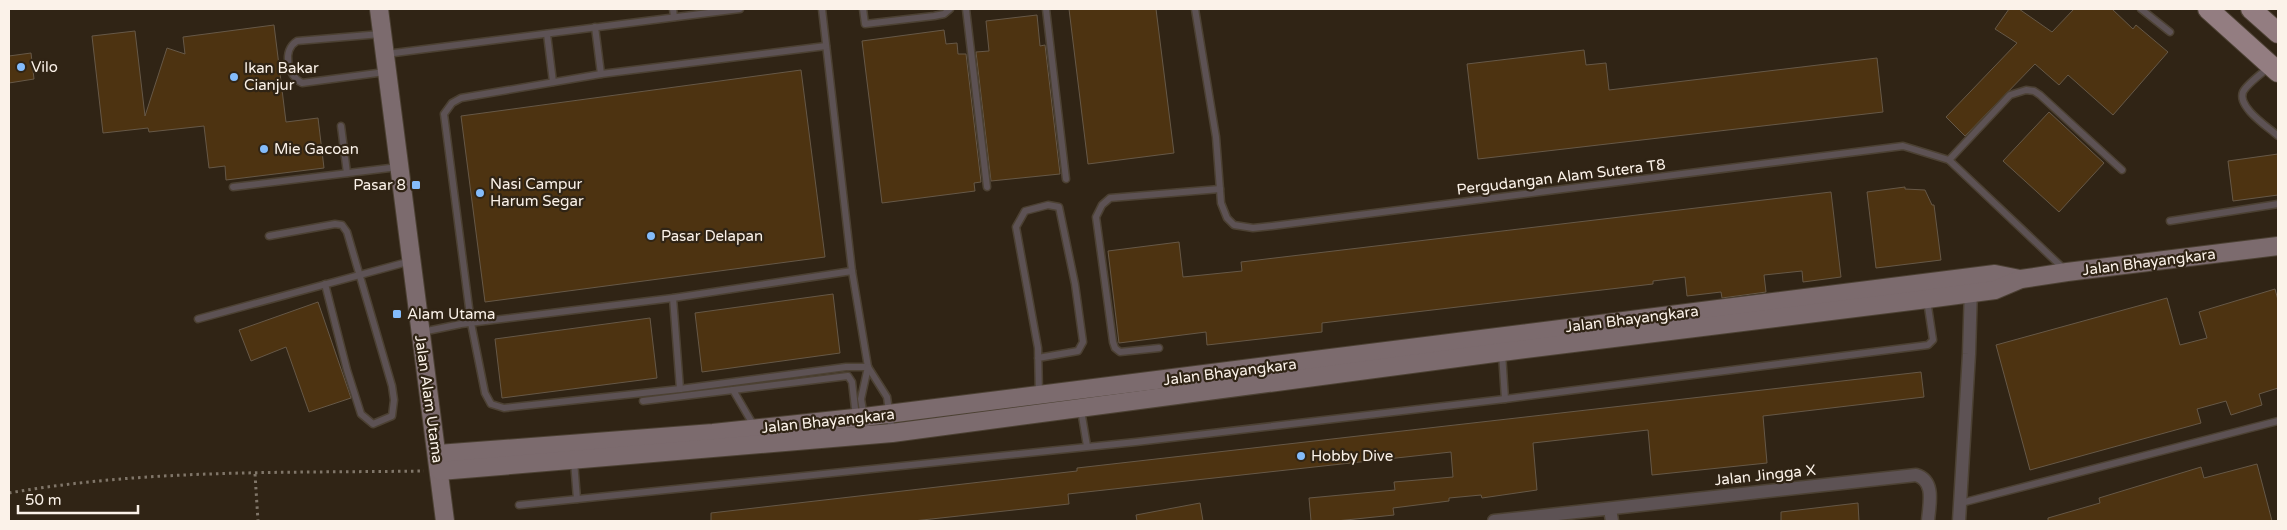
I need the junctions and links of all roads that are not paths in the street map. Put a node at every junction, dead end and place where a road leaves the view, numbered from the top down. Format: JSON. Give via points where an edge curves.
{"nodes":[{"id":1,"x":379,"y":9,"type":"edge"},
{"id":2,"x":673,"y":9,"type":"edge"},
{"id":3,"x":740,"y":9,"type":"edge"},
{"id":4,"x":822,"y":9,"type":"edge"},
{"id":5,"x":863,"y":9,"type":"edge"},
{"id":6,"x":950,"y":9,"type":"edge"},
{"id":7,"x":966,"y":9,"type":"edge"},
{"id":8,"x":975,"y":9,"type":"edge"},
{"id":9,"x":1046,"y":9,"type":"edge"},
{"id":10,"x":1195,"y":9,"type":"edge"},
{"id":11,"x":2141,"y":9,"type":"edge"},
{"id":12,"x":2208,"y":9,"type":"edge"},
{"id":13,"x":2251,"y":9,"type":"edge"},
{"id":14,"x":674,"y":17,"type":"junction"},
{"id":15,"x":595,"y":27,"type":"junction"},
{"id":16,"x":2170,"y":32,"type":"dead end"},
{"id":17,"x":2278,"y":33,"type":"edge"},
{"id":18,"x":382,"y":34,"type":"junction"},
{"id":19,"x":547,"y":34,"type":"junction"},
{"id":20,"x":826,"y":46,"type":"junction"},
{"id":21,"x":384,"y":55,"type":"junction"},
{"id":22,"x":2275,"y":68,"type":"edge"},
{"id":23,"x":386,"y":72,"type":"junction"},
{"id":24,"x":601,"y":74,"type":"junction"},
{"id":25,"x":554,"y":82,"type":"junction"},
{"id":26,"x":341,"y":126,"type":"dead end"},
{"id":27,"x":2278,"y":136,"type":"edge"},
{"id":28,"x":1949,"y":160,"type":"junction"},
{"id":29,"x":399,"y":167,"type":"junction"},
{"id":30,"x":2122,"y":170,"type":"dead end"},
{"id":31,"x":347,"y":173,"type":"junction"},
{"id":32,"x":1066,"y":179,"type":"dead end"},
{"id":33,"x":233,"y":186,"type":"dead end"},
{"id":34,"x":987,"y":187,"type":"dead end"},
{"id":35,"x":1220,"y":189,"type":"junction"},
{"id":36,"x":2278,"y":204,"type":"edge"},
{"id":37,"x":2170,"y":221,"type":"dead end"},
{"id":38,"x":269,"y":236,"type":"dead end"},
{"id":39,"x":2278,"y":246,"type":"edge"},
{"id":40,"x":411,"y":261,"type":"junction"},
{"id":41,"x":852,"y":271,"type":"junction"},
{"id":42,"x":2067,"y":272,"type":"junction"},
{"id":43,"x":360,"y":275,"type":"junction"},
{"id":44,"x":325,"y":284,"type":"junction"},
{"id":45,"x":1971,"y":285,"type":"junction"},
{"id":46,"x":673,"y":298,"type":"junction"},
{"id":47,"x":1927,"y":299,"type":"junction"},
{"id":48,"x":198,"y":319,"type":"dead end"},
{"id":49,"x":471,"y":323,"type":"junction"},
{"id":50,"x":420,"y":332,"type":"junction"},
{"id":51,"x":1159,"y":348,"type":"dead end"},
{"id":52,"x":1502,"y":352,"type":"junction"},
{"id":53,"x":1038,"y":358,"type":"junction"},
{"id":54,"x":868,"y":366,"type":"junction"},
{"id":55,"x":680,"y":389,"type":"junction"},
{"id":56,"x":733,"y":390,"type":"junction"},
{"id":57,"x":1039,"y":396,"type":"junction"},
{"id":58,"x":1505,"y":399,"type":"junction"},
{"id":59,"x":643,"y":400,"type":"dead end"},
{"id":60,"x":1081,"y":408,"type":"junction"},
{"id":61,"x":890,"y":414,"type":"junction"},
{"id":62,"x":860,"y":418,"type":"junction"},
{"id":63,"x":2278,"y":421,"type":"edge"},
{"id":64,"x":756,"y":429,"type":"junction"},
{"id":65,"x":892,"y":433,"type":"junction"},
{"id":66,"x":862,"y":435,"type":"junction"},
{"id":67,"x":1087,"y":446,"type":"junction"},
{"id":68,"x":574,"y":460,"type":"junction"},
{"id":69,"x":439,"y":463,"type":"junction"},
{"id":70,"x":577,"y":499,"type":"junction"},
{"id":71,"x":1961,"y":503,"type":"junction"},
{"id":72,"x":519,"y":505,"type":"dead end"},
{"id":73,"x":1611,"y":515,"type":"edge"},
{"id":74,"x":1558,"y":518,"type":"edge"},
{"id":75,"x":445,"y":521,"type":"edge"},
{"id":76,"x":1494,"y":521,"type":"edge"},
{"id":77,"x":1928,"y":521,"type":"edge"},
{"id":78,"x":1959,"y":521,"type":"edge"}],
"edges":[{"from":1,"to":18,"type":"main road","name":"Jalan Alam Utama"},
{"from":2,"to":14,"type":"lane"},
{"from":3,"to":14,"type":"lane"},
{"from":4,"to":20,"type":"lane"},
{"from":5,"to":6,"type":"lane","via":[[865,24],[934,16]]},
{"from":7,"to":8,"type":"lane"},
{"from":7,"to":34,"type":"lane"},
{"from":9,"to":32,"type":"lane"},
{"from":10,"to":35,"type":"lane","name":"Pergudangan Alam Sutera T8","via":[[1216,137]]},
{"from":11,"to":16,"type":"lane"},
{"from":12,"to":22,"type":"main road"},
{"from":13,"to":17,"type":"main road"},
{"from":14,"to":15,"type":"lane"},
{"from":15,"to":19,"type":"lane"},
{"from":15,"to":24,"type":"lane"},
{"from":18,"to":21,"type":"main road","name":"Jalan Alam Utama"},
{"from":18,"to":23,"type":"lane","via":[[297,41],[287,50],[291,74],[302,82]]},
{"from":19,"to":21,"type":"lane"},
{"from":19,"to":25,"type":"lane"},
{"from":20,"to":24,"type":"lane"},
{"from":20,"to":41,"type":"lane"},
{"from":21,"to":23,"type":"main road","name":"Jalan Alam Utama"},
{"from":22,"to":27,"type":"lane","via":[[2243,91],[2242,98],[2248,110]]},
{"from":23,"to":29,"type":"main road","name":"Jalan Alam Utama"},
{"from":24,"to":25,"type":"lane"},
{"from":25,"to":49,"type":"lane","via":[[461,98],[444,114]]},
{"from":26,"to":31,"type":"lane"},
{"from":28,"to":30,"type":"lane","via":[[2010,95],[2026,90],[2040,94]]},
{"from":28,"to":35,"type":"lane","name":"Pergudangan Alam Sutera T8","via":[[1903,146],[1253,228],[1234,225],[1227,218]]},
{"from":28,"to":42,"type":"lane","name":"Pergudangan Alam Sutera T8"},
{"from":29,"to":31,"type":"lane"},
{"from":29,"to":40,"type":"main road","name":"Jalan Alam Utama"},
{"from":31,"to":33,"type":"lane"},
{"from":35,"to":51,"type":"lane","via":[[1110,198],[1102,204],[1096,217],[1112,342],[1120,352]]},
{"from":36,"to":37,"type":"lane"},
{"from":38,"to":43,"type":"lane","via":[[342,225]]},
{"from":39,"to":42,"type":"main road","name":"Jalan Bhayangkara"},
{"from":40,"to":43,"type":"lane"},
{"from":40,"to":50,"type":"main road","name":"Jalan Alam Utama"},
{"from":41,"to":46,"type":"lane"},
{"from":41,"to":54,"type":"lane"},
{"from":42,"to":45,"type":"main road","name":"Jalan Bhayangkara","via":[[2021,279],[1995,274]]},
{"from":43,"to":44,"type":"lane"},
{"from":43,"to":44,"type":"lane","via":[[394,400],[392,416],[373,424],[361,414]]},
{"from":44,"to":48,"type":"lane"},
{"from":45,"to":47,"type":"main road","name":"Jalan Bhayangkara"},
{"from":45,"to":57,"type":"main road","name":"Jalan Bhayangkara"},
{"from":45,"to":71,"type":"street"},
{"from":46,"to":49,"type":"lane"},
{"from":46,"to":55,"type":"lane"},
{"from":47,"to":52,"type":"main road","name":"Jalan Bhayangkara"},
{"from":47,"to":58,"type":"lane","via":[[1933,340],[1928,345]]},
{"from":49,"to":50,"type":"lane"},
{"from":49,"to":55,"type":"lane","via":[[485,393],[491,404],[504,408]]},
{"from":50,"to":69,"type":"main road","name":"Jalan Alam Utama"},
{"from":52,"to":58,"type":"lane"},
{"from":52,"to":60,"type":"main road","name":"Jalan Bhayangkara"},
{"from":53,"to":53,"type":"lane","via":[[1016,227],[1025,211],[1048,205],[1059,207],[1075,284],[1082,342],[1078,351]]},
{"from":53,"to":57,"type":"lane"},
{"from":54,"to":55,"type":"lane"},
{"from":54,"to":61,"type":"lane","via":[[887,397]]},
{"from":54,"to":62,"type":"lane"},
{"from":56,"to":59,"type":"lane"},
{"from":56,"to":62,"type":"lane","via":[[848,376]]},
{"from":56,"to":64,"type":"lane"},
{"from":57,"to":61,"type":"main road","name":"Jalan Bhayangkara"},
{"from":58,"to":67,"type":"lane"},
{"from":60,"to":65,"type":"main road","name":"Jalan Bhayangkara"},
{"from":60,"to":67,"type":"lane"},
{"from":61,"to":62,"type":"main road","name":"Jalan Bhayangkara"},
{"from":61,"to":65,"type":"lane"},
{"from":62,"to":64,"type":"main road","name":"Jalan Bhayangkara"},
{"from":62,"to":66,"type":"lane"},
{"from":63,"to":71,"type":"lane"},
{"from":64,"to":69,"type":"main road","name":"Jalan Bhayangkara"},
{"from":65,"to":66,"type":"main road","name":"Jalan Bhayangkara"},
{"from":66,"to":68,"type":"main road","name":"Jalan Bhayangkara"},
{"from":67,"to":70,"type":"lane"},
{"from":68,"to":69,"type":"main road","name":"Jalan Bhayangkara"},
{"from":68,"to":70,"type":"lane"},
{"from":69,"to":75,"type":"main road","name":"Jalan Alam Utama"},
{"from":70,"to":72,"type":"lane"},
{"from":71,"to":78,"type":"street"},
{"from":73,"to":74,"type":"street","name":"Jalan Jingga X"},
{"from":73,"to":77,"type":"street","name":"Jalan Jingga X","via":[[1916,475],[1930,487]]},
{"from":74,"to":76,"type":"street","name":"Jalan Jingga X"}]}
